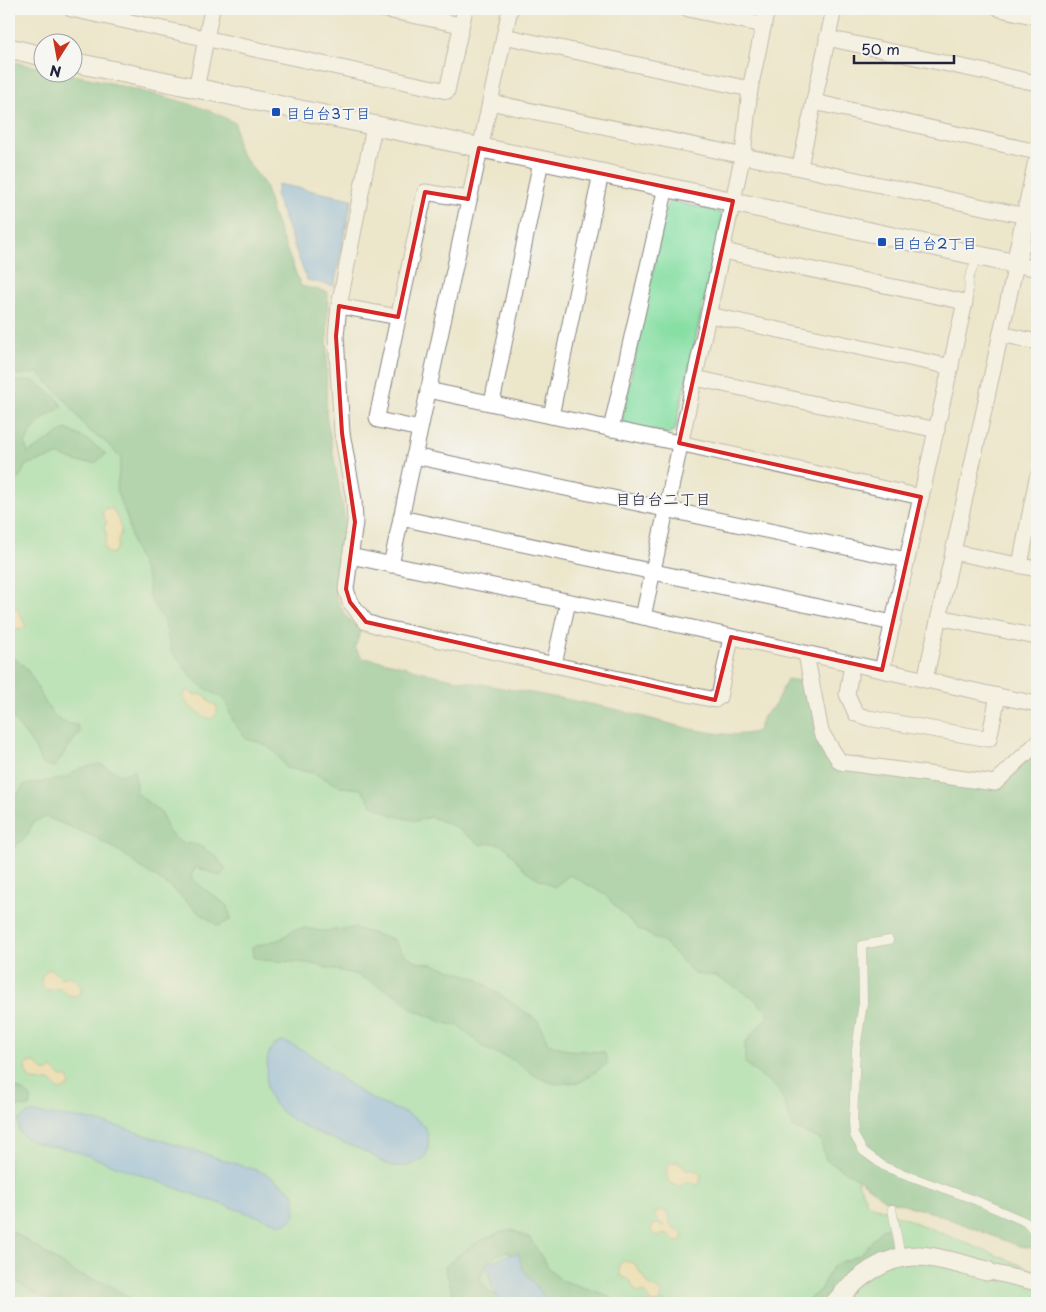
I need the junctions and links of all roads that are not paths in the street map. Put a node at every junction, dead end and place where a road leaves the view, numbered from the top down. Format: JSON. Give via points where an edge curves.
{"nodes":[{"id":1,"x":72,"y":9,"type":"edge"},
{"id":2,"x":212,"y":9,"type":"edge"},
{"id":3,"x":382,"y":9,"type":"edge"},
{"id":4,"x":465,"y":9,"type":"edge"},
{"id":5,"x":510,"y":9,"type":"edge"},
{"id":6,"x":688,"y":9,"type":"edge"},
{"id":7,"x":766,"y":9,"type":"edge"},
{"id":8,"x":834,"y":9,"type":"edge"},
{"id":9,"x":1000,"y":9,"type":"edge"},
{"id":10,"x":1037,"y":17,"type":"edge"},
{"id":11,"x":461,"y":25,"type":"junction"},
{"id":12,"x":763,"y":25,"type":"junction"},
{"id":13,"x":504,"y":36,"type":"junction"},
{"id":14,"x":206,"y":38,"type":"junction"},
{"id":15,"x":827,"y":38,"type":"junction"},
{"id":16,"x":9,"y":48,"type":"edge"},
{"id":17,"x":32,"y":54,"type":"edge"},
{"id":18,"x":82,"y":64,"type":"edge"},
{"id":19,"x":1037,"y":83,"type":"edge"},
{"id":20,"x":196,"y":89,"type":"junction"},
{"id":21,"x":750,"y":89,"type":"junction"},
{"id":22,"x":490,"y":102,"type":"junction"},
{"id":23,"x":814,"y":102,"type":"junction"},
{"id":24,"x":374,"y":126,"type":"junction"},
{"id":25,"x":479,"y":148,"type":"junction"},
{"id":26,"x":1037,"y":152,"type":"edge"},
{"id":27,"x":743,"y":154,"type":"junction"},
{"id":28,"x":541,"y":161,"type":"junction"},
{"id":29,"x":1037,"y":165,"type":"edge"},
{"id":30,"x":800,"y":166,"type":"junction"},
{"id":31,"x":601,"y":173,"type":"junction"},
{"id":32,"x":666,"y":187,"type":"junction"},
{"id":33,"x":468,"y":199,"type":"junction"},
{"id":34,"x":733,"y":201,"type":"junction"},
{"id":35,"x":1026,"y":216,"type":"junction"},
{"id":36,"x":723,"y":251,"type":"junction"},
{"id":37,"x":978,"y":256,"type":"junction"},
{"id":38,"x":1016,"y":264,"type":"junction"},
{"id":39,"x":1037,"y":269,"type":"edge"},
{"id":40,"x":964,"y":302,"type":"junction"},
{"id":41,"x":339,"y":306,"type":"junction"},
{"id":42,"x":709,"y":315,"type":"junction"},
{"id":43,"x":398,"y":317,"type":"junction"},
{"id":44,"x":1001,"y":334,"type":"junction"},
{"id":45,"x":1037,"y":342,"type":"edge"},
{"id":46,"x":951,"y":367,"type":"junction"},
{"id":47,"x":695,"y":378,"type":"junction"},
{"id":48,"x":428,"y":390,"type":"junction"},
{"id":49,"x":492,"y":403,"type":"junction"},
{"id":50,"x":551,"y":416,"type":"junction"},
{"id":51,"x":420,"y":429,"type":"junction"},
{"id":52,"x":611,"y":429,"type":"junction"},
{"id":53,"x":937,"y":430,"type":"junction"},
{"id":54,"x":679,"y":443,"type":"junction"},
{"id":55,"x":414,"y":456,"type":"junction"},
{"id":56,"x":1037,"y":478,"type":"edge"},
{"id":57,"x":921,"y":497,"type":"junction"},
{"id":58,"x":666,"y":508,"type":"junction"},
{"id":59,"x":401,"y":518,"type":"junction"},
{"id":60,"x":953,"y":552,"type":"junction"},
{"id":61,"x":350,"y":556,"type":"junction"},
{"id":62,"x":907,"y":560,"type":"junction"},
{"id":63,"x":391,"y":565,"type":"junction"},
{"id":64,"x":1020,"y":565,"type":"junction"},
{"id":65,"x":1037,"y":569,"type":"edge"},
{"id":66,"x":653,"y":570,"type":"junction"},
{"id":67,"x":568,"y":602,"type":"junction"},
{"id":68,"x":643,"y":617,"type":"junction"},
{"id":69,"x":939,"y":617,"type":"junction"},
{"id":70,"x":893,"y":623,"type":"junction"},
{"id":71,"x":731,"y":637,"type":"junction"},
{"id":72,"x":1037,"y":637,"type":"edge"},
{"id":73,"x":806,"y":654,"type":"junction"},
{"id":74,"x":554,"y":664,"type":"junction"},
{"id":75,"x":852,"y":664,"type":"junction"},
{"id":76,"x":882,"y":670,"type":"junction"},
{"id":77,"x":926,"y":680,"type":"junction"},
{"id":78,"x":998,"y":696,"type":"junction"},
{"id":79,"x":1037,"y":704,"type":"edge"},
{"id":80,"x":1037,"y":743,"type":"edge"},
{"id":81,"x":889,"y":940,"type":"dead end"},
{"id":82,"x":892,"y":1209,"type":"dead end"},
{"id":83,"x":1037,"y":1234,"type":"edge"},
{"id":84,"x":901,"y":1258,"type":"junction"},
{"id":85,"x":1037,"y":1267,"type":"edge"},
{"id":86,"x":988,"y":1271,"type":"joint"},
{"id":87,"x":1036,"y":1283,"type":"edge"},
{"id":88,"x":835,"y":1303,"type":"edge"}],
"edges":[{"from":1,"to":14,"type":"street"},
{"from":2,"to":14,"type":"street"},
{"from":3,"to":11,"type":"street"},
{"from":4,"to":11,"type":"street"},
{"from":5,"to":13,"type":"street"},
{"from":6,"to":12,"type":"street"},
{"from":7,"to":12,"type":"street"},
{"from":8,"to":15,"type":"street"},
{"from":9,"to":10,"type":"street"},
{"from":11,"to":14,"type":"street","via":[[447,91]]},
{"from":12,"to":21,"type":"street"},
{"from":13,"to":21,"type":"street"},
{"from":13,"to":22,"type":"street"},
{"from":14,"to":20,"type":"street"},
{"from":15,"to":19,"type":"street"},
{"from":15,"to":23,"type":"street"},
{"from":16,"to":17,"type":"street"},
{"from":18,"to":20,"type":"street"},
{"from":20,"to":24,"type":"street"},
{"from":21,"to":27,"type":"street"},
{"from":22,"to":25,"type":"street"},
{"from":22,"to":27,"type":"street"},
{"from":23,"to":26,"type":"street"},
{"from":23,"to":30,"type":"street"},
{"from":24,"to":25,"type":"street"},
{"from":24,"to":41,"type":"street"},
{"from":25,"to":28,"type":"street"},
{"from":25,"to":33,"type":"street"},
{"from":27,"to":30,"type":"street"},
{"from":27,"to":34,"type":"street"},
{"from":28,"to":31,"type":"street"},
{"from":28,"to":49,"type":"street"},
{"from":29,"to":35,"type":"street"},
{"from":30,"to":35,"type":"street"},
{"from":31,"to":32,"type":"street"},
{"from":31,"to":50,"type":"street"},
{"from":32,"to":34,"type":"street"},
{"from":32,"to":52,"type":"street"},
{"from":33,"to":43,"type":"street","via":[[425,192]]},
{"from":33,"to":48,"type":"street"},
{"from":34,"to":36,"type":"street"},
{"from":34,"to":37,"type":"street"},
{"from":35,"to":38,"type":"street"},
{"from":36,"to":40,"type":"street"},
{"from":36,"to":42,"type":"street"},
{"from":37,"to":38,"type":"street"},
{"from":37,"to":40,"type":"lane","via":[[969,278],[968,298]]},
{"from":38,"to":39,"type":"street"},
{"from":38,"to":44,"type":"street"},
{"from":40,"to":46,"type":"street"},
{"from":41,"to":43,"type":"street"},
{"from":41,"to":61,"type":"street","via":[[336,336],[342,433],[355,522]]},
{"from":42,"to":46,"type":"street"},
{"from":42,"to":47,"type":"street"},
{"from":43,"to":51,"type":"street","via":[[377,417],[378,420]]},
{"from":44,"to":45,"type":"street"},
{"from":44,"to":60,"type":"street"},
{"from":46,"to":53,"type":"street"},
{"from":47,"to":53,"type":"street"},
{"from":47,"to":54,"type":"street"},
{"from":48,"to":49,"type":"street"},
{"from":48,"to":51,"type":"street"},
{"from":49,"to":50,"type":"street"},
{"from":50,"to":52,"type":"street"},
{"from":51,"to":55,"type":"street"},
{"from":52,"to":54,"type":"street"},
{"from":53,"to":57,"type":"street"},
{"from":54,"to":57,"type":"street"},
{"from":54,"to":58,"type":"street"},
{"from":55,"to":58,"type":"street"},
{"from":55,"to":59,"type":"street"},
{"from":56,"to":64,"type":"street"},
{"from":57,"to":62,"type":"street"},
{"from":58,"to":62,"type":"street"},
{"from":58,"to":66,"type":"street"},
{"from":59,"to":63,"type":"street"},
{"from":59,"to":66,"type":"street"},
{"from":60,"to":64,"type":"street"},
{"from":60,"to":69,"type":"street"},
{"from":61,"to":63,"type":"street"},
{"from":61,"to":74,"type":"street","via":[[346,589],[350,602],[366,622]]},
{"from":62,"to":70,"type":"street"},
{"from":63,"to":67,"type":"street"},
{"from":64,"to":65,"type":"street"},
{"from":66,"to":68,"type":"street"},
{"from":66,"to":70,"type":"street"},
{"from":67,"to":68,"type":"street"},
{"from":67,"to":74,"type":"street"},
{"from":68,"to":71,"type":"street"},
{"from":69,"to":72,"type":"street"},
{"from":69,"to":77,"type":"street"},
{"from":70,"to":76,"type":"street"},
{"from":71,"to":73,"type":"street"},
{"from":71,"to":74,"type":"street","via":[[719,697],[715,700]]},
{"from":73,"to":75,"type":"street"},
{"from":73,"to":80,"type":"street","via":[[821,732],[840,762],[995,783]]},
{"from":75,"to":76,"type":"street"},
{"from":75,"to":78,"type":"street","via":[[847,694],[856,714],[868,718],[989,739]]},
{"from":76,"to":77,"type":"street"},
{"from":77,"to":78,"type":"street"},
{"from":78,"to":79,"type":"street"},
{"from":81,"to":83,"type":"lane","via":[[862,945],[862,1003],[853,1089],[854,1135],[863,1151],[885,1167],[1026,1222]]},
{"from":82,"to":84,"type":"lane"},
{"from":84,"to":86,"type":"street","via":[[922,1256]]},
{"from":84,"to":88,"type":"street","via":[[878,1266],[851,1284]]},
{"from":85,"to":87,"type":"lane"},
{"from":86,"to":87,"type":"street"}]}
